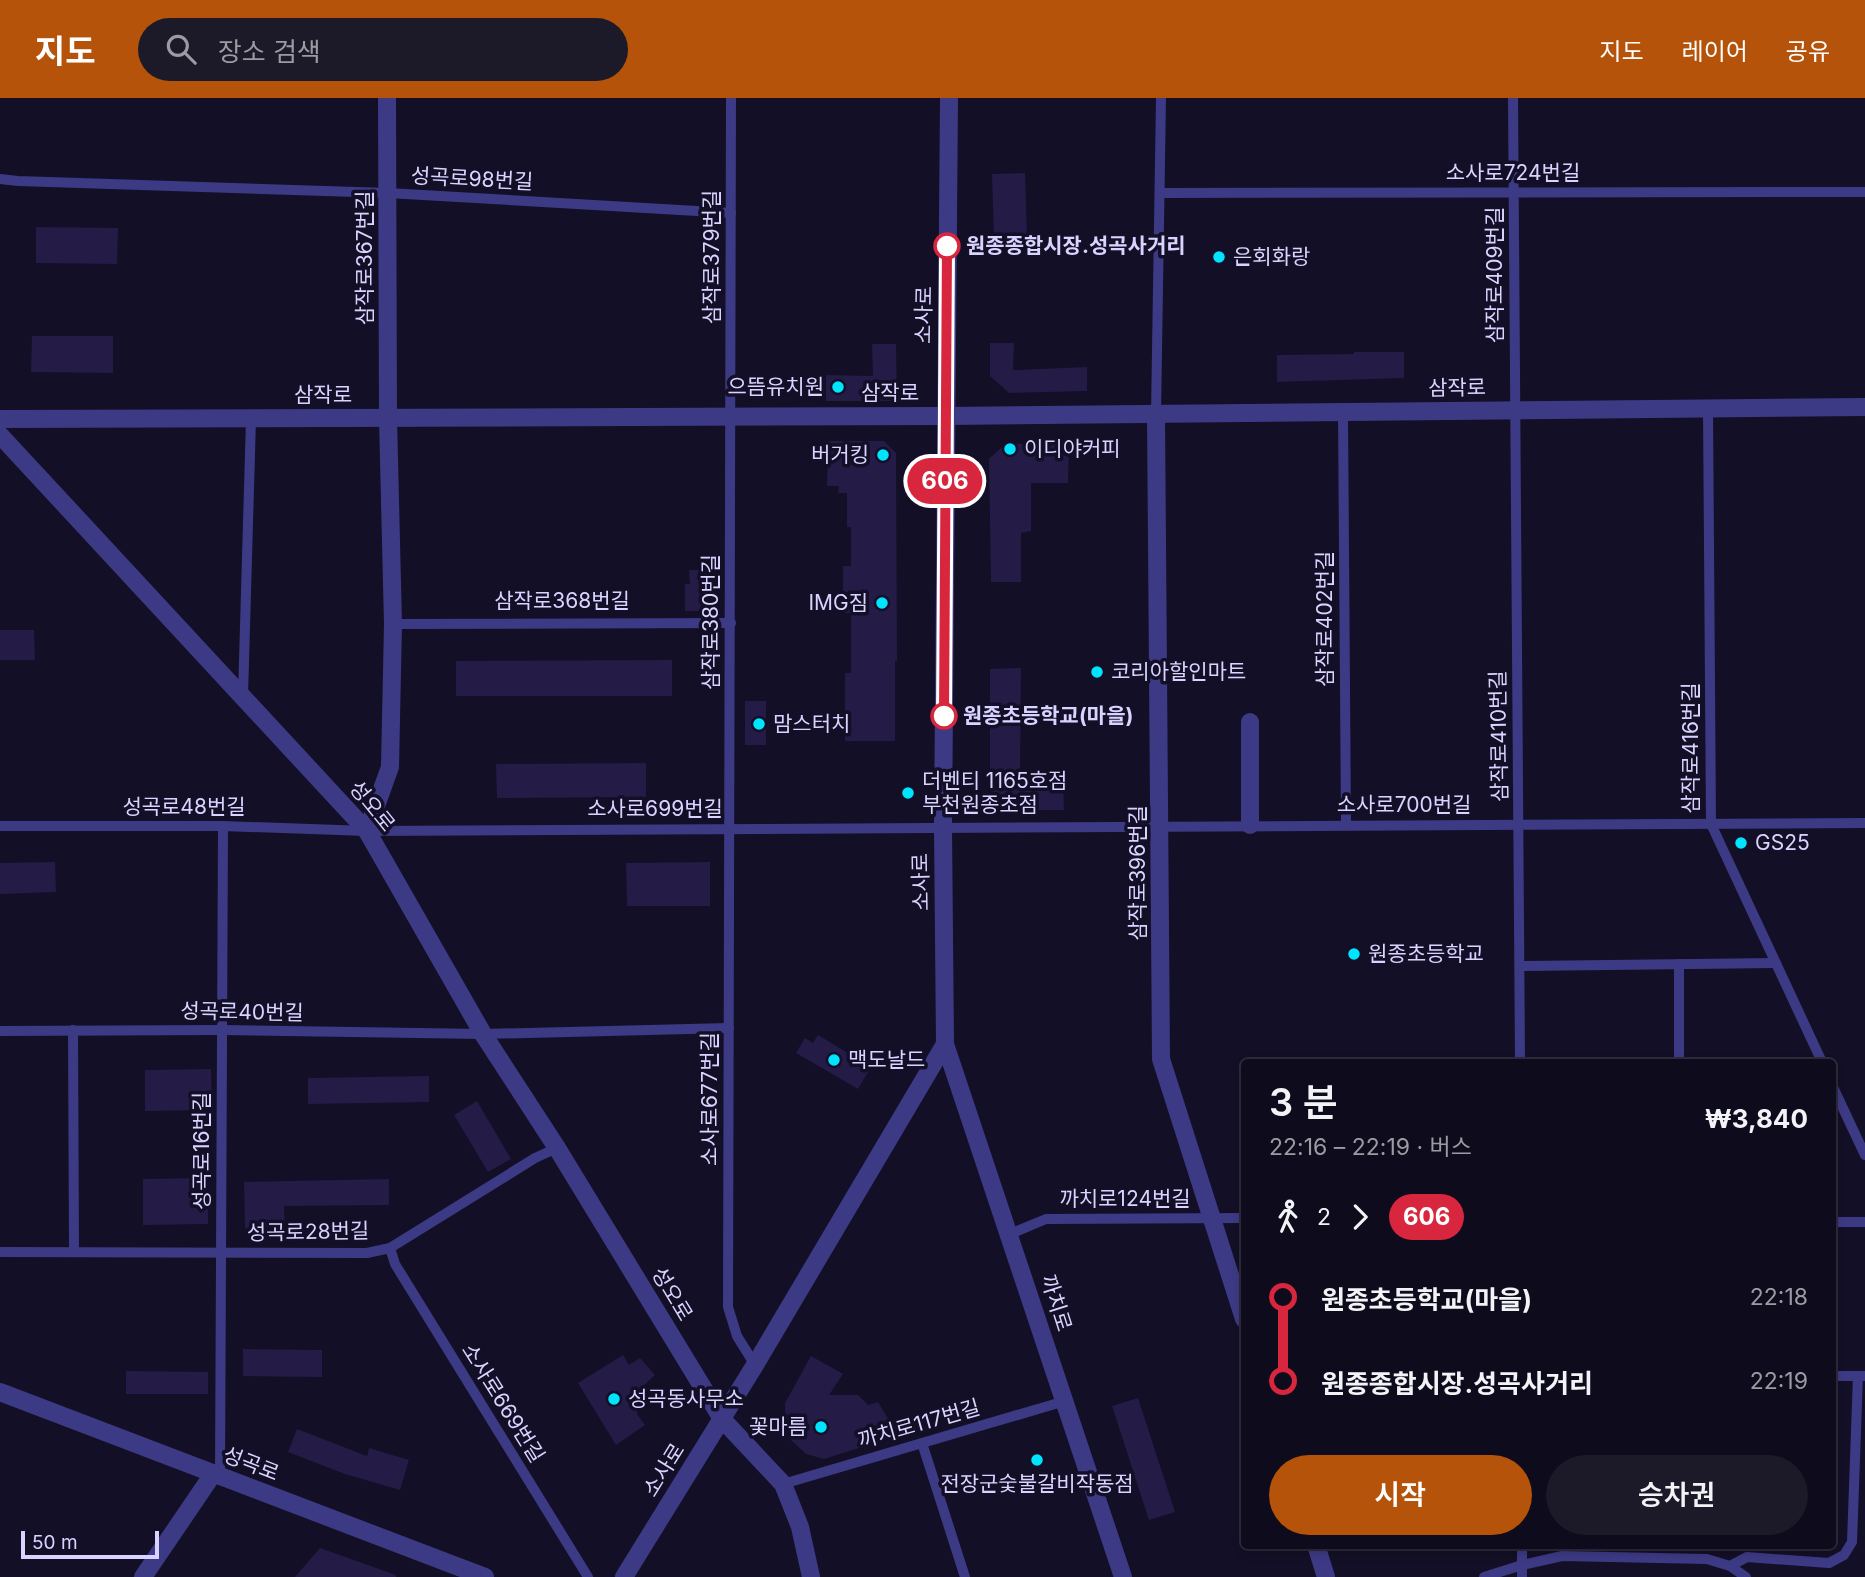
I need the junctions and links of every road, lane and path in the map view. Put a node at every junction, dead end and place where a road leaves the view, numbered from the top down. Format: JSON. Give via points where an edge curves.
{"nodes":[{"id":1,"x":387,"y":98,"type":"edge"},
{"id":2,"x":731,"y":98,"type":"edge"},
{"id":3,"x":949,"y":98,"type":"edge"},
{"id":4,"x":1161,"y":98,"type":"edge"},
{"id":5,"x":1513,"y":98,"type":"edge"},
{"id":6,"x":0,"y":178,"type":"edge"},
{"id":7,"x":1514,"y":192,"type":"junction"},
{"id":8,"x":1865,"y":192,"type":"edge"},
{"id":9,"x":388,"y":193,"type":"junction"},
{"id":10,"x":1160,"y":193,"type":"junction"},
{"id":11,"x":731,"y":213,"type":"junction"},
{"id":12,"x":1865,"y":407,"type":"edge"},
{"id":13,"x":1708,"y":408,"type":"junction"},
{"id":14,"x":1515,"y":410,"type":"junction"},
{"id":15,"x":1343,"y":412,"type":"junction"},
{"id":16,"x":1156,"y":414,"type":"junction"},
{"id":17,"x":946,"y":416,"type":"junction"},
{"id":18,"x":731,"y":417,"type":"junction"},
{"id":19,"x":388,"y":418,"type":"junction"},
{"id":20,"x":0,"y":419,"type":"edge"},
{"id":21,"x":251,"y":419,"type":"junction"},
{"id":22,"x":0,"y":435,"type":"edge"},
{"id":23,"x":731,"y":623,"type":"junction"},
{"id":24,"x":393,"y":624,"type":"junction"},
{"id":25,"x":243,"y":698,"type":"junction"},
{"id":26,"x":1250,"y":722,"type":"dead end"},
{"id":27,"x":1865,"y":823,"type":"edge"},
{"id":28,"x":1519,"y":824,"type":"junction"},
{"id":29,"x":1711,"y":824,"type":"junction"},
{"id":30,"x":1250,"y":825,"type":"junction"},
{"id":31,"x":1346,"y":825,"type":"junction"},
{"id":32,"x":0,"y":826,"type":"edge"},
{"id":33,"x":223,"y":826,"type":"junction"},
{"id":34,"x":1160,"y":826,"type":"junction"},
{"id":35,"x":730,"y":827,"type":"junction"},
{"id":36,"x":943,"y":827,"type":"junction"},
{"id":37,"x":367,"y":831,"type":"junction"},
{"id":38,"x":1776,"y":963,"type":"junction"},
{"id":39,"x":1679,"y":964,"type":"junction"},
{"id":40,"x":1520,"y":965,"type":"junction"},
{"id":41,"x":729,"y":1028,"type":"junction"},
{"id":42,"x":74,"y":1030,"type":"junction"},
{"id":43,"x":222,"y":1030,"type":"junction"},
{"id":44,"x":0,"y":1031,"type":"edge"},
{"id":45,"x":483,"y":1034,"type":"junction"},
{"id":46,"x":945,"y":1044,"type":"junction"},
{"id":47,"x":1520,"y":1059,"type":"edge"},
{"id":48,"x":1679,"y":1059,"type":"edge"},
{"id":49,"x":1821,"y":1059,"type":"edge"},
{"id":50,"x":1836,"y":1093,"type":"edge"},
{"id":51,"x":556,"y":1148,"type":"junction"},
{"id":52,"x":1865,"y":1155,"type":"edge"},
{"id":53,"x":1212,"y":1218,"type":"junction"},
{"id":54,"x":1241,"y":1218,"type":"edge"},
{"id":55,"x":1836,"y":1222,"type":"edge"},
{"id":56,"x":1865,"y":1223,"type":"edge"},
{"id":57,"x":1010,"y":1234,"type":"junction"},
{"id":58,"x":390,"y":1248,"type":"junction"},
{"id":59,"x":0,"y":1252,"type":"edge"},
{"id":60,"x":74,"y":1252,"type":"junction"},
{"id":61,"x":221,"y":1253,"type":"junction"},
{"id":62,"x":1241,"y":1310,"type":"edge"},
{"id":63,"x":755,"y":1365,"type":"junction"},
{"id":64,"x":1836,"y":1376,"type":"edge"},
{"id":65,"x":1862,"y":1376,"type":"edge"},
{"id":66,"x":0,"y":1392,"type":"edge"},
{"id":67,"x":1065,"y":1401,"type":"junction"},
{"id":68,"x":722,"y":1419,"type":"junction"},
{"id":69,"x":922,"y":1443,"type":"junction"},
{"id":70,"x":217,"y":1475,"type":"junction"},
{"id":71,"x":783,"y":1484,"type":"junction"},
{"id":72,"x":1317,"y":1549,"type":"edge"},
{"id":73,"x":1522,"y":1549,"type":"edge"},
{"id":74,"x":1522,"y":1565,"type":"junction"},
{"id":75,"x":1730,"y":1566,"type":"junction"},
{"id":76,"x":143,"y":1577,"type":"edge"},
{"id":77,"x":485,"y":1577,"type":"edge"},
{"id":78,"x":588,"y":1577,"type":"edge"},
{"id":79,"x":624,"y":1577,"type":"edge"},
{"id":80,"x":811,"y":1577,"type":"edge"},
{"id":81,"x":965,"y":1577,"type":"edge"},
{"id":82,"x":1123,"y":1577,"type":"edge"},
{"id":83,"x":1326,"y":1577,"type":"edge"},
{"id":84,"x":1483,"y":1577,"type":"edge"},
{"id":85,"x":1522,"y":1577,"type":"edge"},
{"id":86,"x":1746,"y":1577,"type":"edge"}],
"edges":[{"from":1,"to":9,"type":"street","name":"삼작로367번길"},
{"from":2,"to":11,"type":"lane","name":"삼작로379번길"},
{"from":3,"to":17,"type":"street","name":"소사로"},
{"from":4,"to":10,"type":"lane"},
{"from":5,"to":7,"type":"lane","name":"삼작로409번길"},
{"from":6,"to":9,"type":"lane","name":"성곡로98번길"},
{"from":7,"to":8,"type":"lane","name":"소사로724번길"},
{"from":7,"to":10,"type":"lane","name":"소사로724번길"},
{"from":7,"to":14,"type":"lane","name":"삼작로409번길"},
{"from":9,"to":11,"type":"lane","name":"성곡로98번길"},
{"from":9,"to":19,"type":"street","name":"삼작로367번길"},
{"from":10,"to":16,"type":"lane"},
{"from":11,"to":18,"type":"lane","name":"삼작로379번길"},
{"from":12,"to":13,"type":"street","name":"삼작로"},
{"from":13,"to":14,"type":"street","name":"삼작로"},
{"from":13,"to":29,"type":"lane","name":"삼작로416번길"},
{"from":14,"to":15,"type":"street","name":"삼작로"},
{"from":14,"to":28,"type":"lane","name":"삼작로410번길"},
{"from":15,"to":16,"type":"street","name":"삼작로"},
{"from":15,"to":31,"type":"lane","name":"삼작로402번길"},
{"from":16,"to":17,"type":"street","name":"삼작로"},
{"from":16,"to":34,"type":"street","name":"삼작로396번길"},
{"from":17,"to":18,"type":"street","name":"삼작로"},
{"from":17,"to":36,"type":"street","name":"소사로"},
{"from":18,"to":19,"type":"street","name":"삼작로"},
{"from":18,"to":23,"type":"lane","name":"삼작로380번길"},
{"from":19,"to":21,"type":"street","name":"삼작로"},
{"from":19,"to":24,"type":"street"},
{"from":20,"to":21,"type":"street","name":"삼작로"},
{"from":21,"to":25,"type":"lane"},
{"from":22,"to":25,"type":"street","name":"성오로"},
{"from":23,"to":24,"type":"lane","name":"삼작로368번길"},
{"from":23,"to":35,"type":"lane","name":"삼작로380번길"},
{"from":24,"to":37,"type":"street","via":[[390,767]]},
{"from":25,"to":37,"type":"street","name":"성오로"},
{"from":26,"to":30,"type":"street"},
{"from":27,"to":29,"type":"lane","name":"소사로700번길"},
{"from":28,"to":29,"type":"lane","name":"소사로700번길"},
{"from":28,"to":31,"type":"lane","name":"소사로700번길"},
{"from":28,"to":40,"type":"lane","name":"삼작로410번길"},
{"from":29,"to":38,"type":"lane","name":"삼작로416번길"},
{"from":30,"to":31,"type":"lane","name":"소사로700번길"},
{"from":30,"to":34,"type":"lane","name":"소사로700번길"},
{"from":32,"to":33,"type":"lane","name":"성곡로48번길"},
{"from":33,"to":37,"type":"lane","name":"성곡로48번길"},
{"from":33,"to":43,"type":"lane","name":"성곡로16번길"},
{"from":34,"to":36,"type":"lane","name":"소사로700번길"},
{"from":34,"to":53,"type":"street","name":"삼작로396번길","via":[[1161,1059]]},
{"from":35,"to":36,"type":"lane","name":"소사로699번길"},
{"from":35,"to":37,"type":"lane","name":"소사로699번길"},
{"from":35,"to":41,"type":"lane","name":"소사로677번길"},
{"from":36,"to":46,"type":"street","name":"소사로"},
{"from":37,"to":45,"type":"street","name":"성오로"},
{"from":38,"to":39,"type":"lane"},
{"from":38,"to":49,"type":"lane","name":"삼작로416번길"},
{"from":39,"to":40,"type":"lane"},
{"from":39,"to":48,"type":"lane"},
{"from":40,"to":47,"type":"lane","name":"삼작로410번길"},
{"from":41,"to":45,"type":"lane"},
{"from":41,"to":63,"type":"lane","name":"소사로677번길","via":[[728,1307],[737,1336]]},
{"from":42,"to":43,"type":"lane","name":"성곡로40번길"},
{"from":42,"to":44,"type":"lane","name":"성곡로40번길"},
{"from":42,"to":60,"type":"lane"},
{"from":43,"to":45,"type":"lane","name":"성곡로40번길"},
{"from":43,"to":61,"type":"lane","name":"성곡로16번길"},
{"from":45,"to":51,"type":"street","name":"성오로"},
{"from":46,"to":57,"type":"street","name":"까치로"},
{"from":46,"to":63,"type":"street","name":"소사로"},
{"from":50,"to":52,"type":"lane"},
{"from":51,"to":58,"type":"lane","name":"성곡로28번길"},
{"from":51,"to":68,"type":"street","name":"성오로"},
{"from":53,"to":54,"type":"lane","name":"까치로124번길"},
{"from":53,"to":57,"type":"lane","name":"까치로124번길","via":[[1046,1219]]},
{"from":53,"to":62,"type":"street","name":"삼작로396번길"},
{"from":55,"to":56,"type":"lane"},
{"from":57,"to":67,"type":"street","name":"까치로"},
{"from":58,"to":61,"type":"lane","name":"성곡로28번길","via":[[367,1253]]},
{"from":58,"to":78,"type":"lane","name":"소사로669번길","via":[[395,1264]]},
{"from":59,"to":60,"type":"lane","name":"성곡로28번길"},
{"from":60,"to":61,"type":"lane","name":"성곡로28번길"},
{"from":61,"to":70,"type":"lane","name":"성곡로16번길"},
{"from":63,"to":68,"type":"street","name":"소사로"},
{"from":64,"to":65,"type":"lane"},
{"from":65,"to":75,"type":"lane","via":[[1852,1542],[1844,1555],[1829,1563],[1747,1557]]},
{"from":66,"to":70,"type":"street","name":"성곡로"},
{"from":67,"to":69,"type":"lane","name":"까치로117번길"},
{"from":67,"to":82,"type":"street","name":"까치로"},
{"from":68,"to":71,"type":"street","name":"성오로"},
{"from":68,"to":79,"type":"street","name":"소사로"},
{"from":69,"to":71,"type":"lane","name":"까치로117번길"},
{"from":69,"to":81,"type":"lane"},
{"from":70,"to":76,"type":"street"},
{"from":70,"to":77,"type":"street","name":"성곡로"},
{"from":71,"to":80,"type":"street","name":"성오로","via":[[800,1527]]},
{"from":72,"to":83,"type":"street"},
{"from":73,"to":74,"type":"lane"},
{"from":74,"to":75,"type":"lane","via":[[1562,1556],[1707,1559]]},
{"from":74,"to":84,"type":"lane"},
{"from":74,"to":85,"type":"lane"},
{"from":75,"to":86,"type":"lane"}]}
